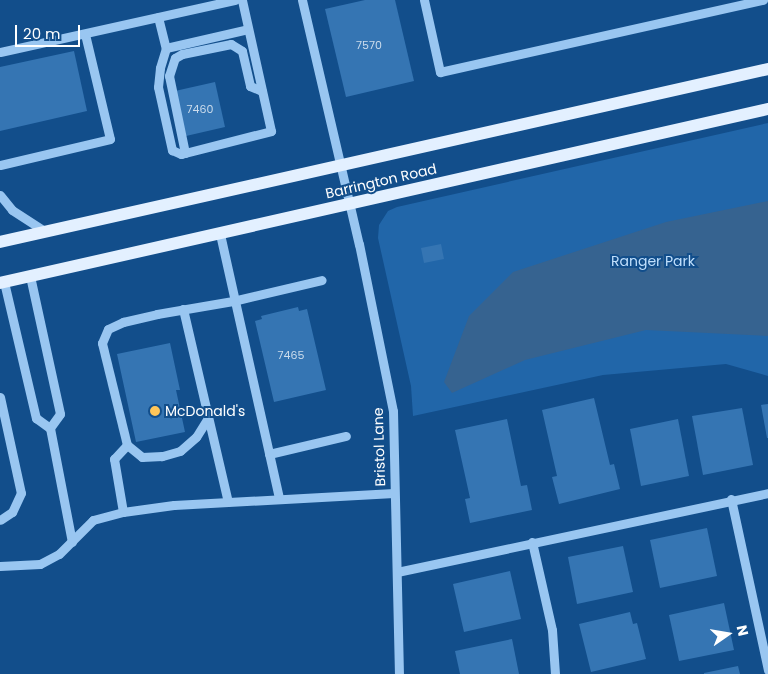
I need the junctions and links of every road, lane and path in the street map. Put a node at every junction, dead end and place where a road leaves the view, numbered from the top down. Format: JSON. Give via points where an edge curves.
{"nodes":[{"id":1,"x":235,"y":0,"type":"edge"},
{"id":2,"x":242,"y":0,"type":"edge"},
{"id":3,"x":302,"y":0,"type":"edge"},
{"id":4,"x":424,"y":0,"type":"edge"},
{"id":5,"x":763,"y":0,"type":"edge"},
{"id":6,"x":158,"y":17,"type":"junction"},
{"id":7,"x":248,"y":29,"type":"junction"},
{"id":8,"x":86,"y":34,"type":"junction"},
{"id":9,"x":166,"y":48,"type":"junction"},
{"id":10,"x":0,"y":52,"type":"edge"},
{"id":11,"x":768,"y":69,"type":"edge"},
{"id":12,"x":262,"y":91,"type":"junction"},
{"id":13,"x":768,"y":109,"type":"edge"},
{"id":14,"x":185,"y":153,"type":"junction"},
{"id":15,"x":0,"y":165,"type":"edge"},
{"id":16,"x":340,"y":165,"type":"junction"},
{"id":17,"x":0,"y":195,"type":"edge"},
{"id":18,"x":350,"y":203,"type":"junction"},
{"id":19,"x":46,"y":232,"type":"junction"},
{"id":20,"x":220,"y":234,"type":"junction"},
{"id":21,"x":0,"y":242,"type":"edge"},
{"id":22,"x":30,"y":276,"type":"junction"},
{"id":23,"x":322,"y":280,"type":"dead end"},
{"id":24,"x":2,"y":282,"type":"edge"},
{"id":25,"x":233,"y":301,"type":"junction"},
{"id":26,"x":183,"y":309,"type":"junction"},
{"id":27,"x":0,"y":397,"type":"edge"},
{"id":28,"x":208,"y":418,"type":"junction"},
{"id":29,"x":50,"y":428,"type":"junction"},
{"id":30,"x":346,"y":436,"type":"dead end"},
{"id":31,"x":127,"y":445,"type":"junction"},
{"id":32,"x":269,"y":454,"type":"junction"},
{"id":33,"x":394,"y":493,"type":"junction"},
{"id":34,"x":768,"y":493,"type":"edge"},
{"id":35,"x":279,"y":499,"type":"junction"},
{"id":36,"x":731,"y":499,"type":"junction"},
{"id":37,"x":228,"y":502,"type":"junction"},
{"id":38,"x":123,"y":512,"type":"junction"},
{"id":39,"x":0,"y":520,"type":"edge"},
{"id":40,"x":72,"y":542,"type":"junction"},
{"id":41,"x":532,"y":542,"type":"junction"},
{"id":42,"x":0,"y":566,"type":"edge"},
{"id":43,"x":397,"y":572,"type":"junction"},
{"id":44,"x":768,"y":670,"type":"edge"},
{"id":45,"x":399,"y":674,"type":"edge"},
{"id":46,"x":554,"y":674,"type":"edge"}],
"edges":[{"from":1,"to":6,"type":"street"},
{"from":2,"to":7,"type":"street"},
{"from":3,"to":16,"type":"street","name":"Bristol Lane"},
{"from":4,"to":5,"type":"street","via":[[440,72]]},
{"from":6,"to":8,"type":"street"},
{"from":6,"to":9,"type":"street"},
{"from":7,"to":9,"type":"street"},
{"from":7,"to":12,"type":"street"},
{"from":8,"to":10,"type":"street"},
{"from":8,"to":15,"type":"street","via":[[110,139]]},
{"from":9,"to":14,"type":"street","via":[[158,88],[172,150],[178,154]]},
{"from":11,"to":16,"type":"main road","name":"Barrington Road"},
{"from":12,"to":14,"type":"street","via":[[271,131]]},
{"from":12,"to":14,"type":"street","via":[[250,86],[242,51],[231,44],[175,58],[169,76]]},
{"from":13,"to":18,"type":"main road","name":"Barrington Road"},
{"from":16,"to":18,"type":"street","name":"Bristol Lane"},
{"from":16,"to":19,"type":"main road","name":"Barrington Road"},
{"from":17,"to":19,"type":"street","via":[[12,210]]},
{"from":18,"to":20,"type":"main road","name":"Barrington Road"},
{"from":18,"to":33,"type":"street","name":"Bristol Lane","via":[[393,411]]},
{"from":19,"to":21,"type":"main road","name":"Barrington Road"},
{"from":20,"to":22,"type":"main road","name":"Barrington Road"},
{"from":20,"to":25,"type":"street"},
{"from":22,"to":24,"type":"main road","name":"Barrington Road"},
{"from":22,"to":29,"type":"street","via":[[60,414]]},
{"from":23,"to":25,"type":"street"},
{"from":24,"to":29,"type":"street","via":[[36,418]]},
{"from":25,"to":26,"type":"street"},
{"from":25,"to":32,"type":"street"},
{"from":26,"to":28,"type":"street"},
{"from":26,"to":31,"type":"street","via":[[123,322],[108,329],[102,343]]},
{"from":27,"to":39,"type":"street","via":[[21,493],[12,512]]},
{"from":28,"to":31,"type":"street","via":[[196,437],[180,451],[142,457]]},
{"from":28,"to":37,"type":"street"},
{"from":29,"to":40,"type":"street"},
{"from":30,"to":32,"type":"street"},
{"from":31,"to":38,"type":"street","via":[[114,459]]},
{"from":32,"to":35,"type":"street"},
{"from":33,"to":35,"type":"street"},
{"from":33,"to":43,"type":"street","name":"Bristol Lane"},
{"from":34,"to":36,"type":"street"},
{"from":35,"to":37,"type":"street"},
{"from":36,"to":41,"type":"street"},
{"from":36,"to":44,"type":"street"},
{"from":37,"to":38,"type":"street"},
{"from":38,"to":40,"type":"street","via":[[93,520]]},
{"from":40,"to":42,"type":"street","via":[[60,554],[40,564]]},
{"from":41,"to":43,"type":"street"},
{"from":41,"to":46,"type":"street","via":[[552,630]]},
{"from":43,"to":45,"type":"street","name":"Bristol Lane"}]}
